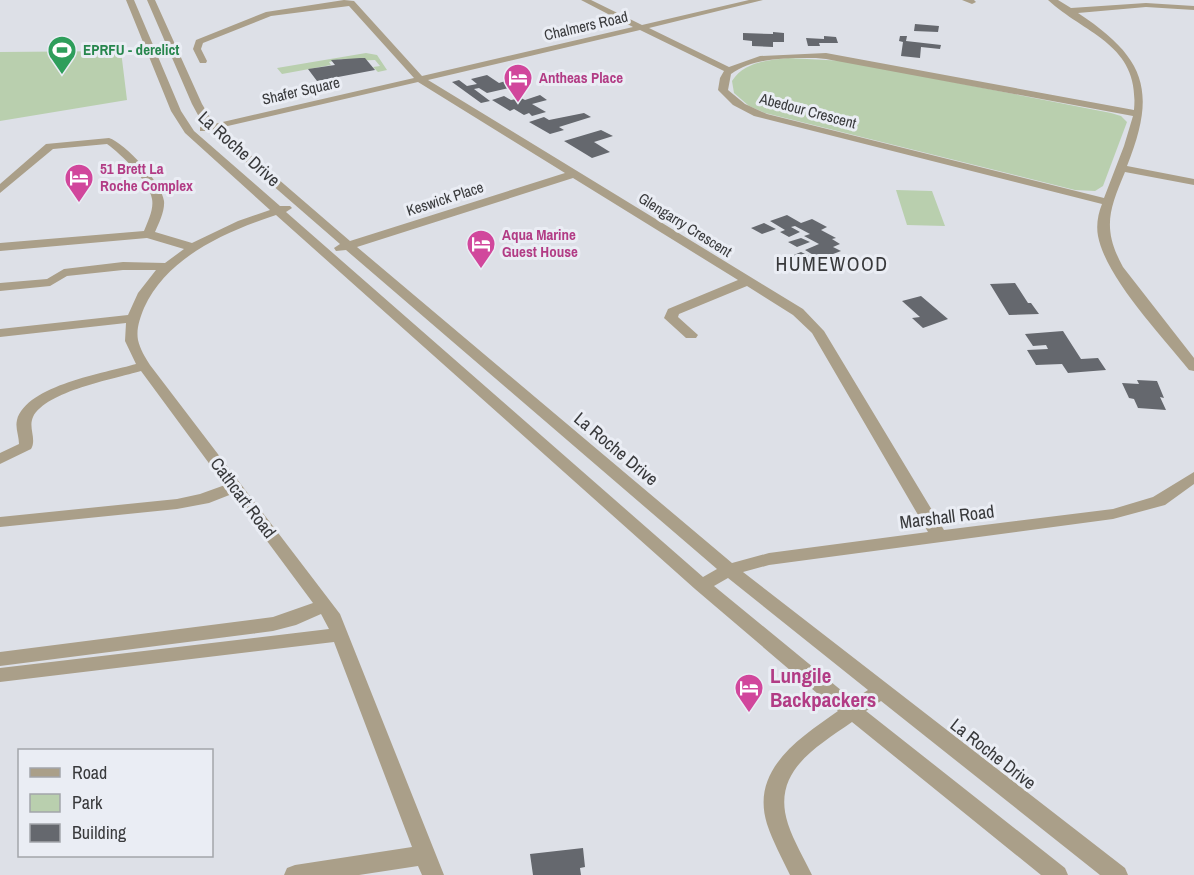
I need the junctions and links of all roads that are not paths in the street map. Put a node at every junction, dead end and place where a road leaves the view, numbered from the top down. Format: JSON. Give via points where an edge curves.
{"nodes":[{"id":1,"x":130,"y":0,"type":"edge"},
{"id":2,"x":151,"y":0,"type":"edge"},
{"id":3,"x":585,"y":0,"type":"edge"},
{"id":4,"x":759,"y":0,"type":"edge"},
{"id":5,"x":1052,"y":0,"type":"edge"},
{"id":6,"x":350,"y":1,"type":"edge"},
{"id":7,"x":1194,"y":8,"type":"edge"},
{"id":8,"x":1070,"y":11,"type":"junction"},
{"id":9,"x":641,"y":27,"type":"junction"},
{"id":10,"x":170,"y":42,"type":"junction"},
{"id":11,"x":148,"y":45,"type":"junction"},
{"id":12,"x":203,"y":61,"type":"dead end"},
{"id":13,"x":729,"y":70,"type":"junction"},
{"id":14,"x":420,"y":79,"type":"junction"},
{"id":15,"x":306,"y":94,"type":"dead end"},
{"id":16,"x":316,"y":103,"type":"junction"},
{"id":17,"x":1139,"y":114,"type":"junction"},
{"id":18,"x":211,"y":127,"type":"junction"},
{"id":19,"x":190,"y":133,"type":"junction"},
{"id":20,"x":1121,"y":168,"type":"junction"},
{"id":21,"x":573,"y":174,"type":"junction"},
{"id":22,"x":1194,"y":182,"type":"edge"},
{"id":23,"x":0,"y":190,"type":"edge"},
{"id":24,"x":1108,"y":202,"type":"junction"},
{"id":25,"x":300,"y":204,"type":"junction"},
{"id":26,"x":278,"y":211,"type":"junction"},
{"id":27,"x":148,"y":234,"type":"junction"},
{"id":28,"x":348,"y":245,"type":"junction"},
{"id":29,"x":0,"y":247,"type":"edge"},
{"id":30,"x":195,"y":248,"type":"junction"},
{"id":31,"x":326,"y":252,"type":"junction"},
{"id":32,"x":167,"y":267,"type":"junction"},
{"id":33,"x":747,"y":281,"type":"junction"},
{"id":34,"x":0,"y":287,"type":"edge"},
{"id":35,"x":134,"y":318,"type":"junction"},
{"id":36,"x":0,"y":333,"type":"edge"},
{"id":37,"x":691,"y":335,"type":"dead end"},
{"id":38,"x":144,"y":366,"type":"junction"},
{"id":39,"x":1194,"y":367,"type":"edge"},
{"id":40,"x":0,"y":459,"type":"edge"},
{"id":41,"x":1194,"y":477,"type":"edge"},
{"id":42,"x":235,"y":487,"type":"junction"},
{"id":43,"x":0,"y":522,"type":"edge"},
{"id":44,"x":940,"y":538,"type":"junction"},
{"id":45,"x":729,"y":570,"type":"junction"},
{"id":46,"x":701,"y":585,"type":"junction"},
{"id":47,"x":324,"y":606,"type":"junction"},
{"id":48,"x":341,"y":634,"type":"junction"},
{"id":49,"x":0,"y":659,"type":"edge"},
{"id":50,"x":0,"y":675,"type":"edge"},
{"id":51,"x":881,"y":691,"type":"junction"},
{"id":52,"x":852,"y":711,"type":"junction"},
{"id":53,"x":429,"y":865,"type":"edge"},
{"id":54,"x":295,"y":875,"type":"edge"},
{"id":55,"x":801,"y":875,"type":"edge"},
{"id":56,"x":1057,"y":875,"type":"edge"},
{"id":57,"x":1117,"y":875,"type":"edge"}],
"edges":[{"from":1,"to":11,"type":"street","name":"La Roche Drive"},
{"from":2,"to":10,"type":"street","name":"La Roche Drive"},
{"from":3,"to":9,"type":"street"},
{"from":4,"to":9,"type":"street","name":"Chalmers Road"},
{"from":5,"to":8,"type":"street"},
{"from":6,"to":12,"type":"street","via":[[275,13],[199,42],[197,49]]},
{"from":6,"to":14,"type":"street","name":"Glengarry Crescent"},
{"from":7,"to":8,"type":"street","via":[[1146,5]]},
{"from":8,"to":17,"type":"street","via":[[1125,57],[1140,95]]},
{"from":9,"to":13,"type":"street"},
{"from":9,"to":14,"type":"street","name":"Chalmers Road"},
{"from":10,"to":11,"type":"street"},
{"from":10,"to":18,"type":"street","name":"La Roche Drive","via":[[196,105]]},
{"from":11,"to":19,"type":"street","name":"La Roche Drive","via":[[176,111]]},
{"from":13,"to":17,"type":"street","via":[[774,57],[826,56]]},
{"from":13,"to":24,"type":"street","name":"Abedour Crescent","via":[[723,90],[749,111]]},
{"from":14,"to":16,"type":"street","name":"Shafer Square"},
{"from":14,"to":21,"type":"street","name":"Glengarry Crescent"},
{"from":15,"to":16,"type":"street"},
{"from":16,"to":18,"type":"street","name":"Shafer Square"},
{"from":17,"to":20,"type":"street"},
{"from":18,"to":19,"type":"street","name":"Shafer Square"},
{"from":18,"to":25,"type":"street","name":"La Roche Drive"},
{"from":19,"to":26,"type":"street","name":"La Roche Drive"},
{"from":20,"to":22,"type":"street"},
{"from":20,"to":24,"type":"street"},
{"from":21,"to":28,"type":"street","name":"Keswick Place"},
{"from":21,"to":33,"type":"street","name":"Glengarry Crescent"},
{"from":23,"to":27,"type":"street","via":[[50,146],[109,141],[155,189],[158,203]]},
{"from":24,"to":39,"type":"street","via":[[1104,239],[1114,264]]},
{"from":25,"to":26,"type":"street","name":"Cathcart Road"},
{"from":25,"to":28,"type":"street","name":"La Roche Drive"},
{"from":26,"to":30,"type":"street","name":"Cathcart Road","via":[[232,228]]},
{"from":26,"to":31,"type":"street","name":"La Roche Drive"},
{"from":27,"to":29,"type":"street"},
{"from":27,"to":30,"type":"street"},
{"from":28,"to":31,"type":"street","name":"Keswick Place"},
{"from":28,"to":45,"type":"street","name":"La Roche Drive"},
{"from":30,"to":32,"type":"street","name":"Cathcart Road"},
{"from":31,"to":46,"type":"street","name":"La Roche Drive"},
{"from":32,"to":34,"type":"street","via":[[123,266],[64,273],[50,282]]},
{"from":32,"to":35,"type":"street","name":"Cathcart Road","via":[[149,285]]},
{"from":33,"to":37,"type":"street","via":[[673,312],[670,318]]},
{"from":33,"to":44,"type":"street","name":"Glengarry Crescent","via":[[798,312],[817,331]]},
{"from":35,"to":36,"type":"street"},
{"from":35,"to":38,"type":"street","name":"Cathcart Road","via":[[130,327],[132,344]]},
{"from":38,"to":40,"type":"street","via":[[44,398],[30,408],[24,421],[26,446]]},
{"from":38,"to":42,"type":"street","name":"Cathcart Road"},
{"from":41,"to":44,"type":"street","name":"Marshall Road","via":[[1159,501],[1122,512]]},
{"from":42,"to":43,"type":"street","via":[[177,504]]},
{"from":42,"to":47,"type":"street","name":"Cathcart Road"},
{"from":44,"to":45,"type":"street","name":"Marshall Road","via":[[769,559]]},
{"from":45,"to":46,"type":"street","name":"Marshall Road"},
{"from":45,"to":51,"type":"street","name":"La Roche Drive"},
{"from":46,"to":52,"type":"street","name":"La Roche Drive"},
{"from":47,"to":48,"type":"street","name":"Cathcart Road"},
{"from":47,"to":49,"type":"street","via":[[273,624]]},
{"from":48,"to":50,"type":"street"},
{"from":48,"to":53,"type":"street","name":"Cathcart Road"},
{"from":51,"to":52,"type":"street"},
{"from":51,"to":57,"type":"street","name":"La Roche Drive"},
{"from":52,"to":55,"type":"street","via":[[780,773],[774,807]]},
{"from":52,"to":56,"type":"street","name":"La Roche Drive"},
{"from":53,"to":54,"type":"street"}]}
